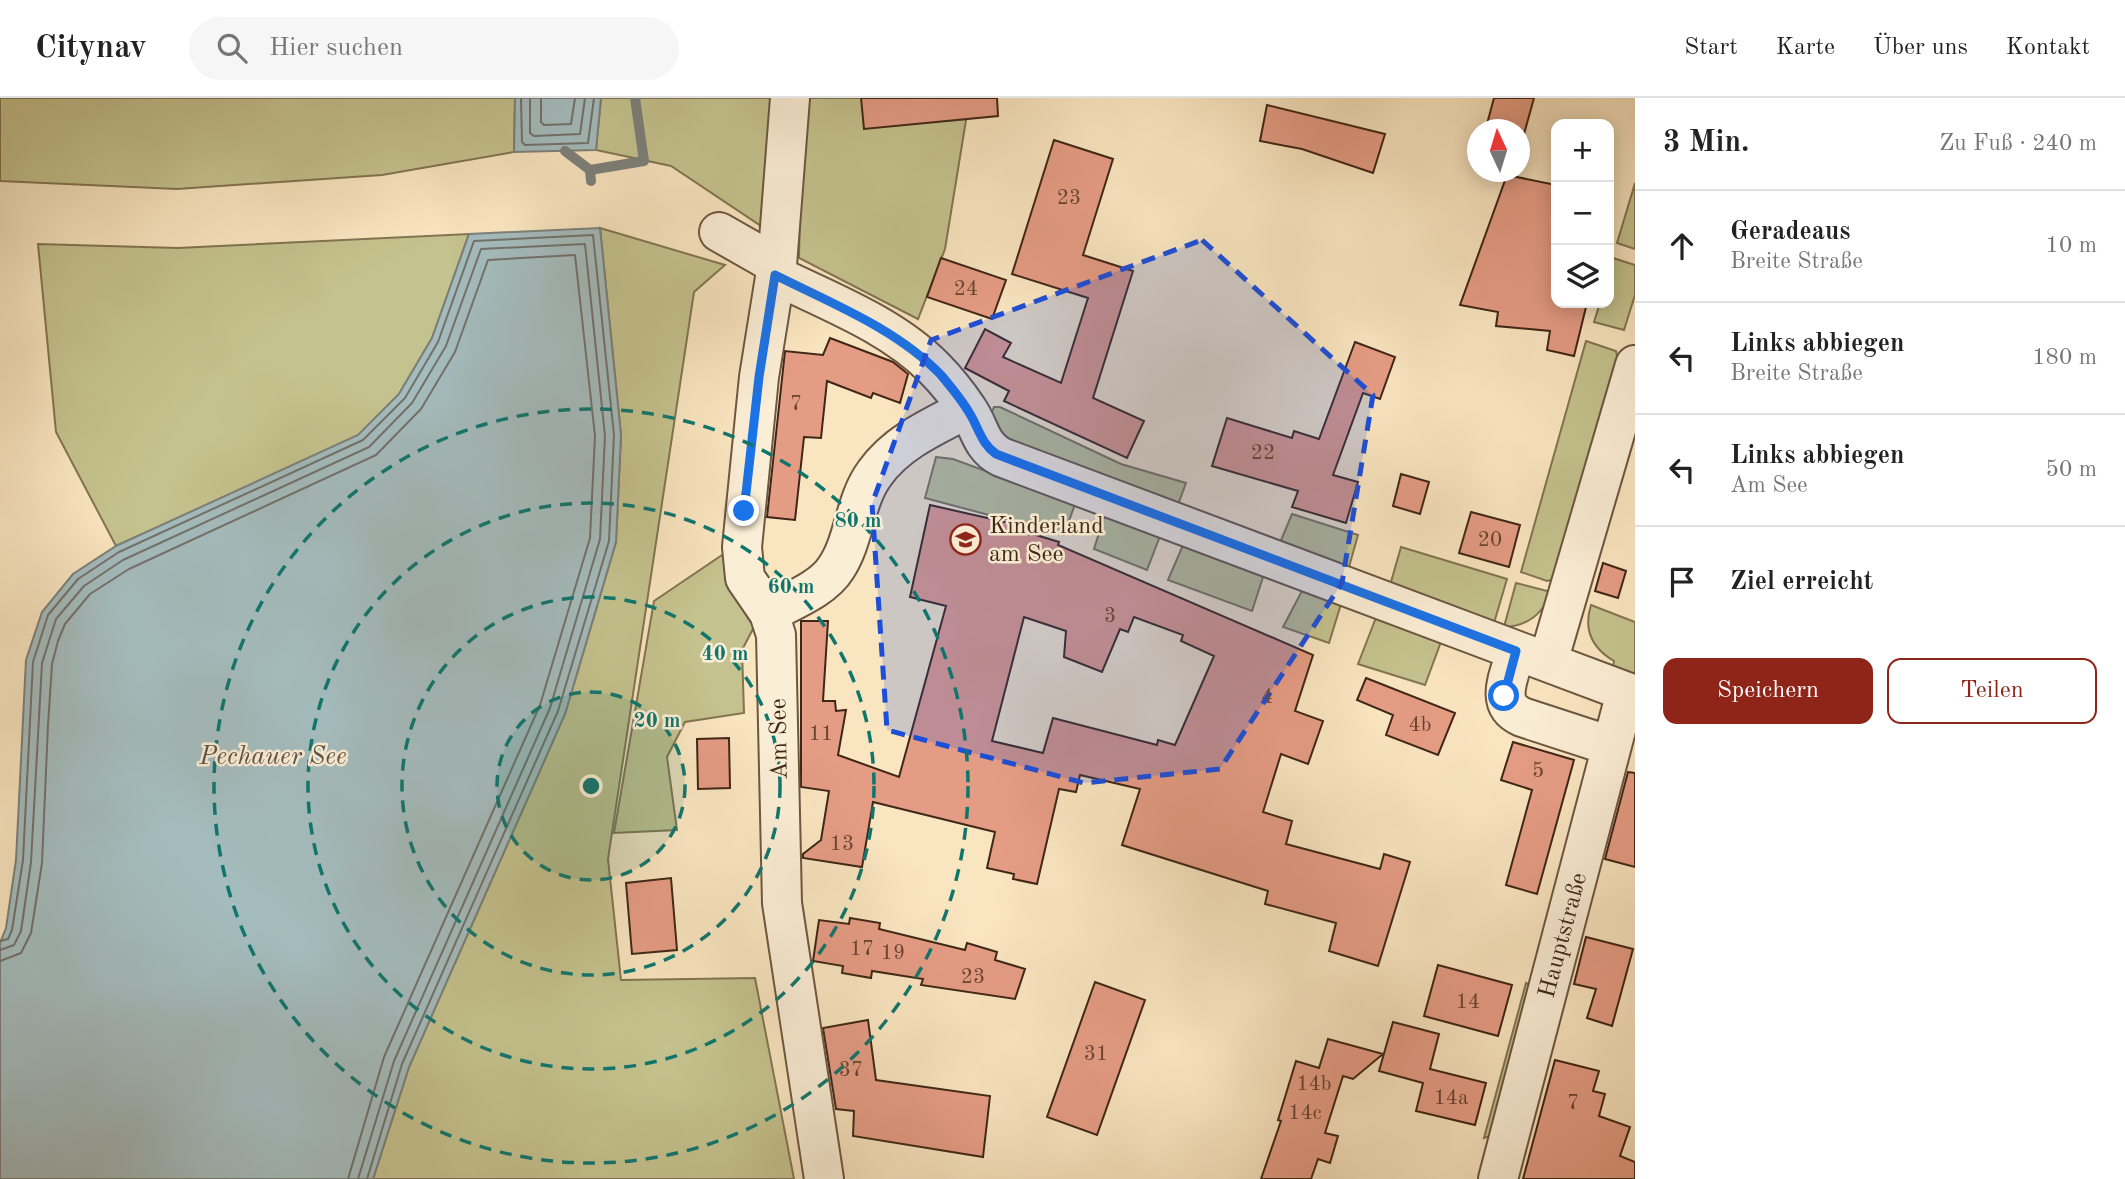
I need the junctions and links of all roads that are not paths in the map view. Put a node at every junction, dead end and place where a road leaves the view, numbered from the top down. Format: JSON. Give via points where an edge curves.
{"nodes":[{"id":1,"x":790,"y":98,"type":"edge"},
{"id":2,"x":719,"y":232,"type":"dead end"},
{"id":3,"x":776,"y":270,"type":"junction"},
{"id":4,"x":1635,"y":365,"type":"edge"},
{"id":5,"x":967,"y":409,"type":"junction"},
{"id":6,"x":769,"y":613,"type":"junction"},
{"id":7,"x":1532,"y":657,"type":"junction"},
{"id":8,"x":1631,"y":694,"type":"edge"},
{"id":9,"x":1611,"y":746,"type":"junction"},
{"id":10,"x":824,"y":1179,"type":"edge"},
{"id":11,"x":1499,"y":1179,"type":"edge"}],
"edges":[{"from":1,"to":3,"type":"street","name":"Am See"},
{"from":2,"to":3,"type":"street"},
{"from":3,"to":5,"type":"street","via":[[904,344],[932,366]]},
{"from":3,"to":6,"type":"street","name":"Am See","via":[[759,377],[742,547],[745,578]]},
{"from":4,"to":7,"type":"street"},
{"from":5,"to":6,"type":"street","via":[[911,439],[886,460],[864,492],[835,571]]},
{"from":5,"to":7,"type":"street","via":[[982,441],[1001,457]]},
{"from":6,"to":10,"type":"street","name":"Am See","via":[[776,645],[782,903]]},
{"from":7,"to":8,"type":"street"},
{"from":7,"to":9,"type":"street","via":[[1504,696],[1509,709]]},
{"from":8,"to":9,"type":"street","name":"Hauptstraße"},
{"from":9,"to":11,"type":"street","name":"Hauptstraße"}]}
